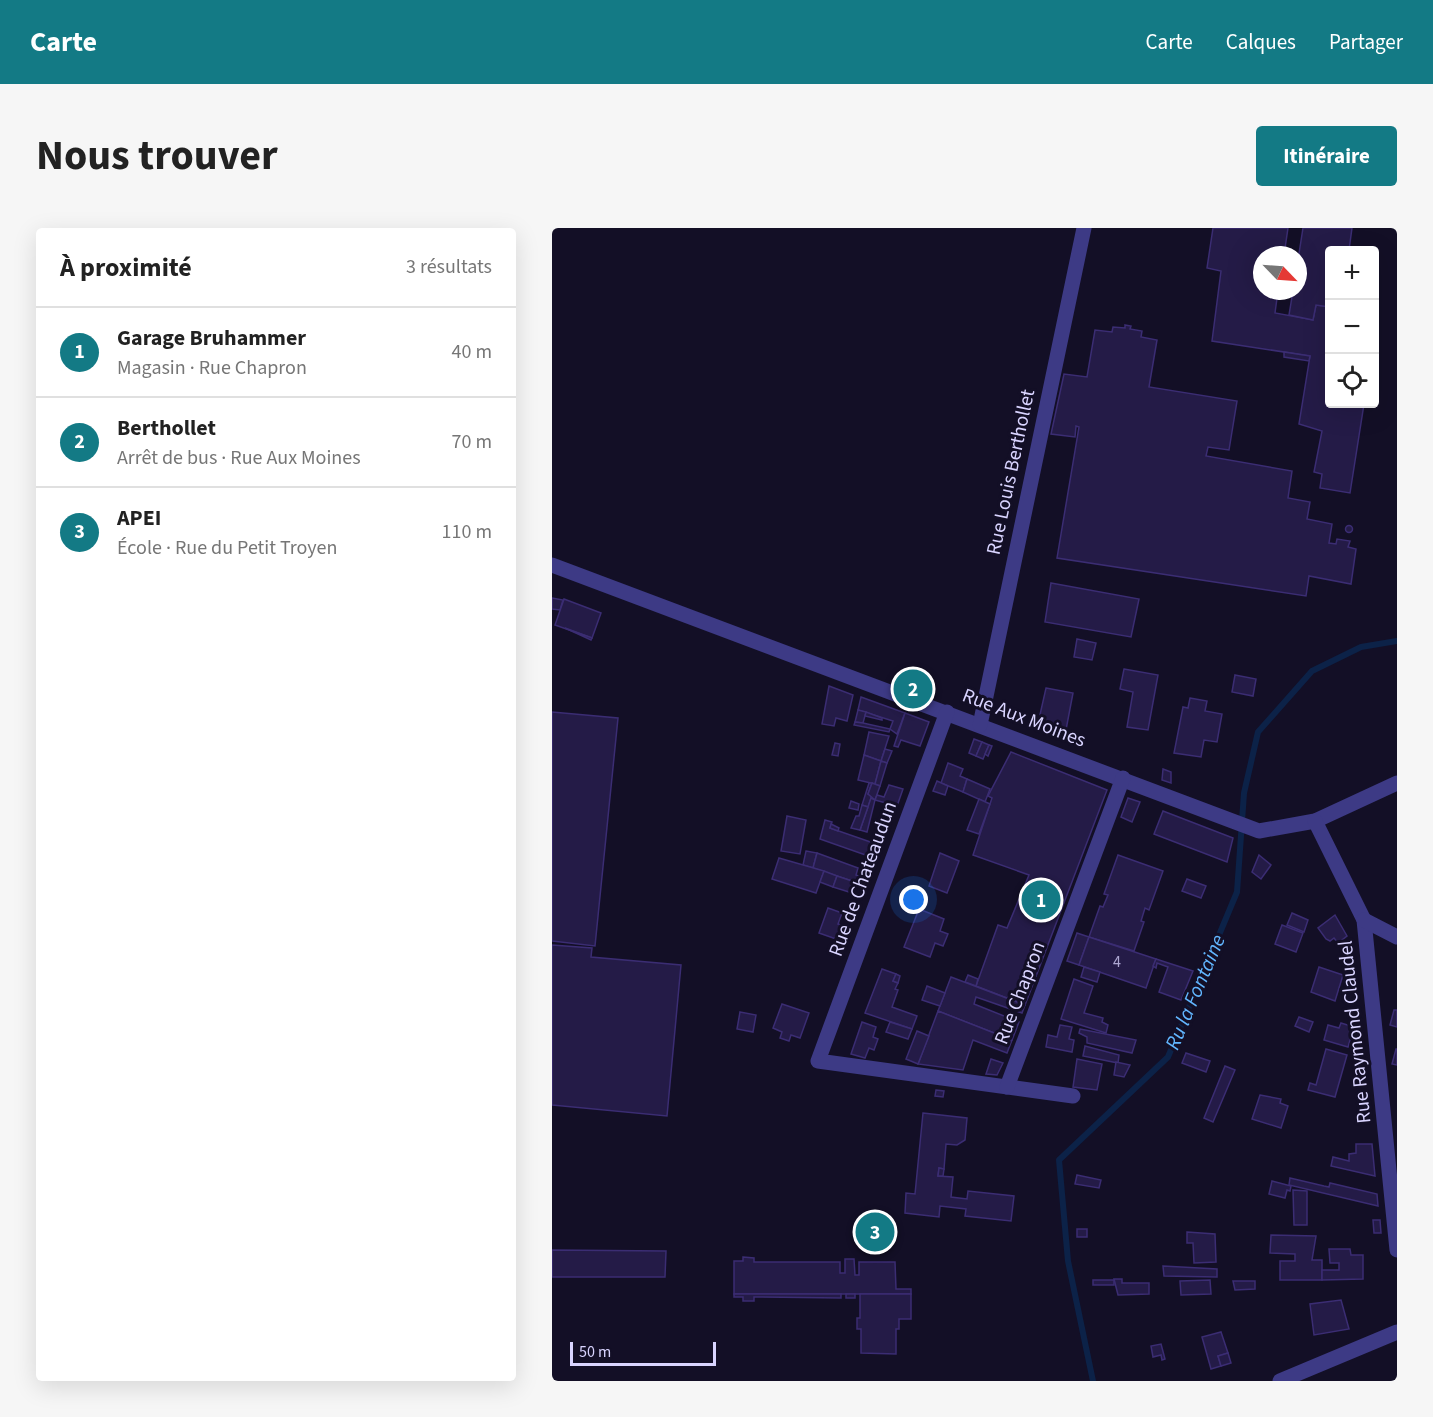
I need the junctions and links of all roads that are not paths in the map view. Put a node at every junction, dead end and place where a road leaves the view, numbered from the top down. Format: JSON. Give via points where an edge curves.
{"nodes":[{"id":1,"x":1084,"y":228,"type":"edge"},
{"id":2,"x":552,"y":565,"type":"edge"},
{"id":3,"x":947,"y":712,"type":"junction"},
{"id":4,"x":980,"y":725,"type":"junction"},
{"id":5,"x":1123,"y":778,"type":"junction"},
{"id":6,"x":1397,"y":783,"type":"edge"},
{"id":7,"x":1315,"y":821,"type":"junction"},
{"id":8,"x":1364,"y":920,"type":"junction"},
{"id":9,"x":1397,"y":937,"type":"edge"},
{"id":10,"x":1007,"y":1087,"type":"junction"},
{"id":11,"x":1073,"y":1096,"type":"dead end"},
{"id":12,"x":1394,"y":1202,"type":"edge"},
{"id":13,"x":1397,"y":1250,"type":"edge"},
{"id":14,"x":1397,"y":1332,"type":"edge"},
{"id":15,"x":1280,"y":1381,"type":"edge"}],
"edges":[{"from":1,"to":4,"type":"street","name":"Rue Louis Berthollet"},
{"from":2,"to":3,"type":"street","name":"Rue Aux Moines"},
{"from":3,"to":4,"type":"street","name":"Rue Aux Moines"},
{"from":3,"to":10,"type":"street","name":"Rue de Chateaudun","via":[[818,1061]]},
{"from":4,"to":5,"type":"street","name":"Rue Aux Moines"},
{"from":5,"to":7,"type":"street","name":"Rue Aux Moines","via":[[1259,831]]},
{"from":5,"to":10,"type":"street","name":"Rue Chapron"},
{"from":6,"to":7,"type":"street","name":"Rue Aux Moines"},
{"from":7,"to":8,"type":"street","name":"Rue Raymond Claudel"},
{"from":8,"to":9,"type":"street"},
{"from":8,"to":12,"type":"street","name":"Rue Raymond Claudel"},
{"from":10,"to":11,"type":"street"},
{"from":12,"to":13,"type":"street","name":"Rue Raymond Claudel"},
{"from":14,"to":15,"type":"street"}]}
